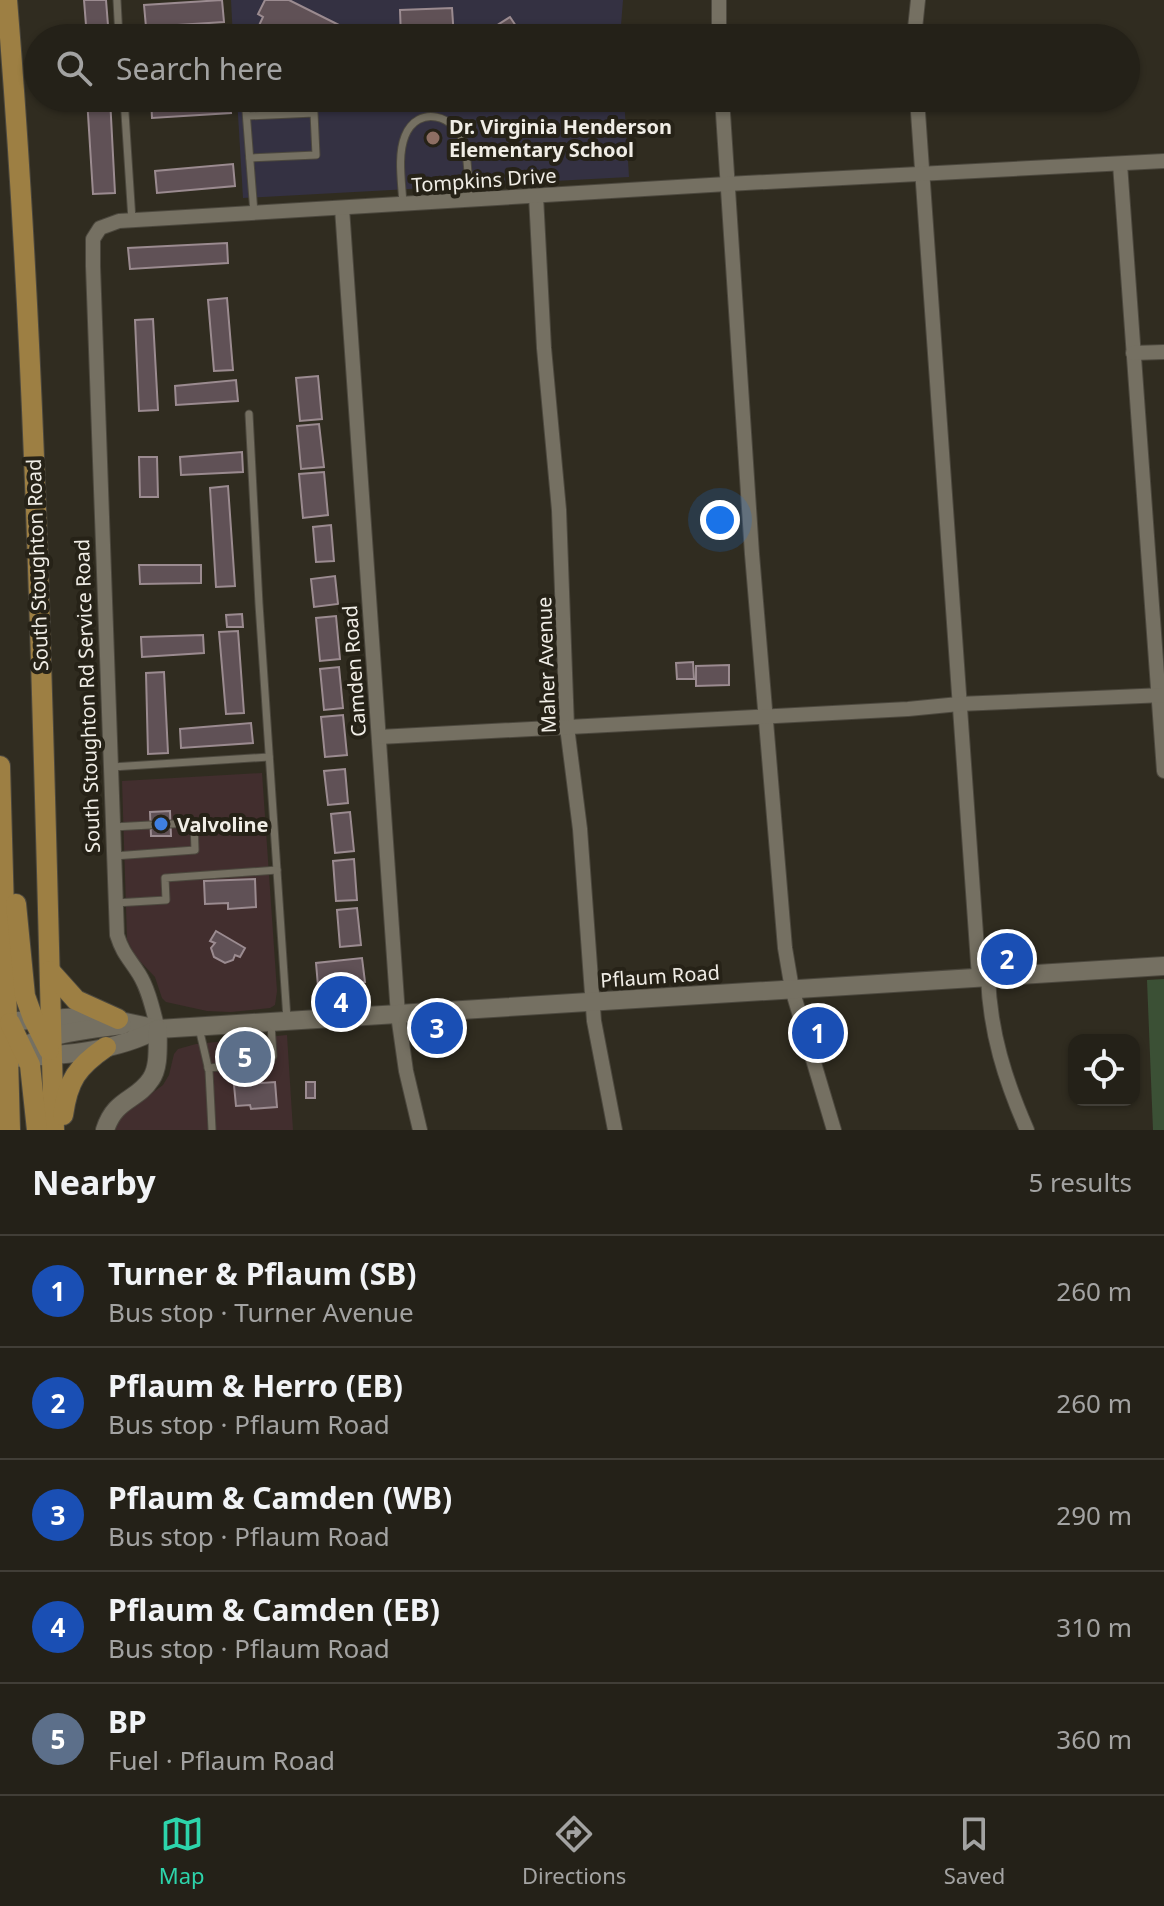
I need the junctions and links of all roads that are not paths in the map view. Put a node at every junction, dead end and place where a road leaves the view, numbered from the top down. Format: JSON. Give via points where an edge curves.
{"nodes":[{"id":1,"x":7,"y":0,"type":"edge"},
{"id":2,"x":117,"y":0,"type":"edge"},
{"id":3,"x":719,"y":0,"type":"edge"},
{"id":4,"x":918,"y":0,"type":"edge"},
{"id":5,"x":118,"y":24,"type":"edge"},
{"id":6,"x":719,"y":24,"type":"edge"},
{"id":7,"x":915,"y":24,"type":"edge"},
{"id":8,"x":125,"y":112,"type":"edge"},
{"id":9,"x":247,"y":112,"type":"edge"},
{"id":10,"x":723,"y":112,"type":"edge"},
{"id":11,"x":918,"y":112,"type":"edge"},
{"id":12,"x":247,"y":116,"type":"junction"},
{"id":13,"x":250,"y":158,"type":"junction"},
{"id":14,"x":1164,"y":161,"type":"edge"},
{"id":15,"x":1120,"y":164,"type":"junction"},
{"id":16,"x":921,"y":174,"type":"junction"},
{"id":17,"x":727,"y":184,"type":"junction"},
{"id":18,"x":536,"y":196,"type":"junction"},
{"id":19,"x":469,"y":200,"type":"junction"},
{"id":20,"x":403,"y":205,"type":"junction"},
{"id":21,"x":342,"y":208,"type":"junction"},
{"id":22,"x":254,"y":213,"type":"junction"},
{"id":23,"x":132,"y":220,"type":"junction"},
{"id":24,"x":97,"y":231,"type":"joint"},
{"id":25,"x":1164,"y":352,"type":"edge"},
{"id":26,"x":1133,"y":353,"type":"junction"},
{"id":27,"x":249,"y":414,"type":"dead end"},
{"id":28,"x":1164,"y":520,"type":"edge"},
{"id":29,"x":1147,"y":521,"type":"junction"},
{"id":30,"x":1162,"y":695,"type":"edge"},
{"id":31,"x":959,"y":704,"type":"junction"},
{"id":32,"x":766,"y":715,"type":"junction"},
{"id":33,"x":567,"y":727,"type":"junction"},
{"id":34,"x":379,"y":737,"type":"junction"},
{"id":35,"x":269,"y":757,"type":"junction"},
{"id":36,"x":0,"y":766,"type":"edge"},
{"id":37,"x":111,"y":767,"type":"junction"},
{"id":38,"x":1164,"y":771,"type":"edge"},
{"id":39,"x":1,"y":805,"type":"edge"},
{"id":40,"x":171,"y":824,"type":"dead end"},
{"id":41,"x":150,"y":825,"type":"dead end"},
{"id":42,"x":113,"y":827,"type":"junction"},
{"id":43,"x":114,"y":856,"type":"junction"},
{"id":44,"x":277,"y":870,"type":"junction"},
{"id":45,"x":115,"y":903,"type":"junction"},
{"id":46,"x":3,"y":946,"type":"edge"},
{"id":47,"x":1164,"y":966,"type":"edge"},
{"id":48,"x":50,"y":971,"type":"junction"},
{"id":49,"x":983,"y":977,"type":"junction"},
{"id":50,"x":792,"y":989,"type":"junction"},
{"id":51,"x":592,"y":1003,"type":"junction"},
{"id":52,"x":398,"y":1015,"type":"junction"},
{"id":53,"x":118,"y":1019,"type":"junction"},
{"id":54,"x":279,"y":1022,"type":"junction"},
{"id":55,"x":198,"y":1026,"type":"junction"},
{"id":56,"x":158,"y":1029,"type":"junction"},
{"id":57,"x":44,"y":1032,"type":"junction"},
{"id":58,"x":10,"y":1041,"type":"edge"},
{"id":59,"x":106,"y":1047,"type":"junction"},
{"id":60,"x":208,"y":1068,"type":"junction"},
{"id":61,"x":0,"y":1095,"type":"edge"},
{"id":62,"x":10,"y":1122,"type":"edge"},
{"id":63,"x":212,"y":1129,"type":"edge"},
{"id":64,"x":37,"y":1130,"type":"edge"},
{"id":65,"x":56,"y":1130,"type":"edge"},
{"id":66,"x":105,"y":1130,"type":"edge"},
{"id":67,"x":420,"y":1130,"type":"edge"},
{"id":68,"x":615,"y":1130,"type":"edge"},
{"id":69,"x":834,"y":1130,"type":"edge"},
{"id":70,"x":1027,"y":1130,"type":"edge"}],
"edges":[{"from":1,"to":48,"type":"main road","name":"South Stoughton Road","via":[[27,288]]},
{"from":2,"to":5,"type":"lane"},
{"from":3,"to":6,"type":"street"},
{"from":4,"to":7,"type":"street"},
{"from":8,"to":23,"type":"lane"},
{"from":9,"to":12,"type":"lane"},
{"from":10,"to":17,"type":"street"},
{"from":11,"to":16,"type":"street"},
{"from":12,"to":13,"type":"lane"},
{"from":12,"to":13,"type":"lane","via":[[314,113],[316,155]]},
{"from":13,"to":22,"type":"lane"},
{"from":14,"to":15,"type":"street","name":"Tompkins Drive"},
{"from":15,"to":16,"type":"street","name":"Tompkins Drive"},
{"from":15,"to":26,"type":"street"},
{"from":16,"to":17,"type":"street","name":"Tompkins Drive"},
{"from":16,"to":31,"type":"street"},
{"from":17,"to":18,"type":"street","name":"Tompkins Drive"},
{"from":17,"to":32,"type":"street"},
{"from":18,"to":19,"type":"street","name":"Tompkins Drive"},
{"from":18,"to":33,"type":"street","name":"Maher Avenue","via":[[559,510]]},
{"from":19,"to":20,"type":"street","name":"Tompkins Drive"},
{"from":19,"to":20,"type":"lane","via":[[467,158],[458,131],[438,116],[426,116],[414,122],[402,143]]},
{"from":20,"to":21,"type":"street","name":"Tompkins Drive"},
{"from":21,"to":22,"type":"street","name":"Tompkins Drive"},
{"from":21,"to":34,"type":"street","name":"Camden Road"},
{"from":22,"to":23,"type":"street","name":"Tompkins Drive"},
{"from":23,"to":24,"type":"street","name":"Tompkins Drive"},
{"from":24,"to":37,"type":"street","name":"South Stoughton Rd Service Road","via":[[93,266]]},
{"from":25,"to":26,"type":"street"},
{"from":26,"to":29,"type":"street"},
{"from":27,"to":35,"type":"lane"},
{"from":28,"to":29,"type":"street"},
{"from":29,"to":30,"type":"street"},
{"from":30,"to":31,"type":"street"},
{"from":30,"to":38,"type":"street"},
{"from":31,"to":32,"type":"street"},
{"from":31,"to":49,"type":"street"},
{"from":32,"to":33,"type":"street"},
{"from":32,"to":50,"type":"street"},
{"from":33,"to":34,"type":"street"},
{"from":33,"to":51,"type":"street","name":"Maher Avenue"},
{"from":34,"to":52,"type":"street","name":"Camden Road"},
{"from":35,"to":37,"type":"lane"},
{"from":35,"to":44,"type":"lane"},
{"from":36,"to":39,"type":"main road"},
{"from":37,"to":42,"type":"street","name":"South Stoughton Rd Service Road"},
{"from":39,"to":46,"type":"main road"},
{"from":39,"to":57,"type":"main road","via":[[25,996]]},
{"from":40,"to":43,"type":"lane","via":[[194,823],[195,850]]},
{"from":41,"to":42,"type":"lane"},
{"from":42,"to":43,"type":"street","name":"South Stoughton Rd Service Road"},
{"from":43,"to":45,"type":"street","name":"South Stoughton Rd Service Road"},
{"from":44,"to":45,"type":"lane","via":[[165,878],[166,900]]},
{"from":44,"to":54,"type":"lane"},
{"from":45,"to":56,"type":"street","name":"South Stoughton Rd Service Road","via":[[123,953],[147,991]]},
{"from":46,"to":58,"type":"main road"},
{"from":47,"to":49,"type":"street","name":"Pflaum Road"},
{"from":48,"to":53,"type":"main road","via":[[76,1000]]},
{"from":48,"to":57,"type":"main road","name":"South Stoughton Road"},
{"from":49,"to":50,"type":"street","name":"Pflaum Road"},
{"from":49,"to":70,"type":"street","via":[[1001,1067]]},
{"from":50,"to":51,"type":"street","name":"Pflaum Road"},
{"from":50,"to":69,"type":"street"},
{"from":51,"to":52,"type":"street","name":"Pflaum Road"},
{"from":51,"to":68,"type":"street","name":"Maher Avenue"},
{"from":52,"to":54,"type":"street","name":"Pflaum Road"},
{"from":52,"to":67,"type":"street","name":"Camden Road"},
{"from":53,"to":56,"type":"street","name":"Pflaum Road"},
{"from":53,"to":57,"type":"street","name":"Pflaum Road","via":[[89,1016]]},
{"from":54,"to":55,"type":"street","name":"Pflaum Road"},
{"from":54,"to":60,"type":"lane","via":[[269,1063]]},
{"from":55,"to":56,"type":"street","name":"Pflaum Road"},
{"from":55,"to":60,"type":"lane"},
{"from":56,"to":57,"type":"street","via":[[119,1025]]},
{"from":56,"to":59,"type":"street","name":"Pflaum Road"},
{"from":56,"to":66,"type":"street","name":"South Stoughton Rd Service Road","via":[[153,1076],[115,1110]]},
{"from":57,"to":58,"type":"street","name":"Pflaum Road"},
{"from":57,"to":58,"type":"street","name":"Pflaum Road"},
{"from":57,"to":59,"type":"street","name":"Pflaum Road"},
{"from":57,"to":65,"type":"main road","name":"South Stoughton Road"},
{"from":58,"to":62,"type":"main road"},
{"from":58,"to":64,"type":"main road"},
{"from":59,"to":65,"type":"main road","via":[[77,1071]]},
{"from":60,"to":63,"type":"lane"},
{"from":61,"to":62,"type":"main road"}]}
